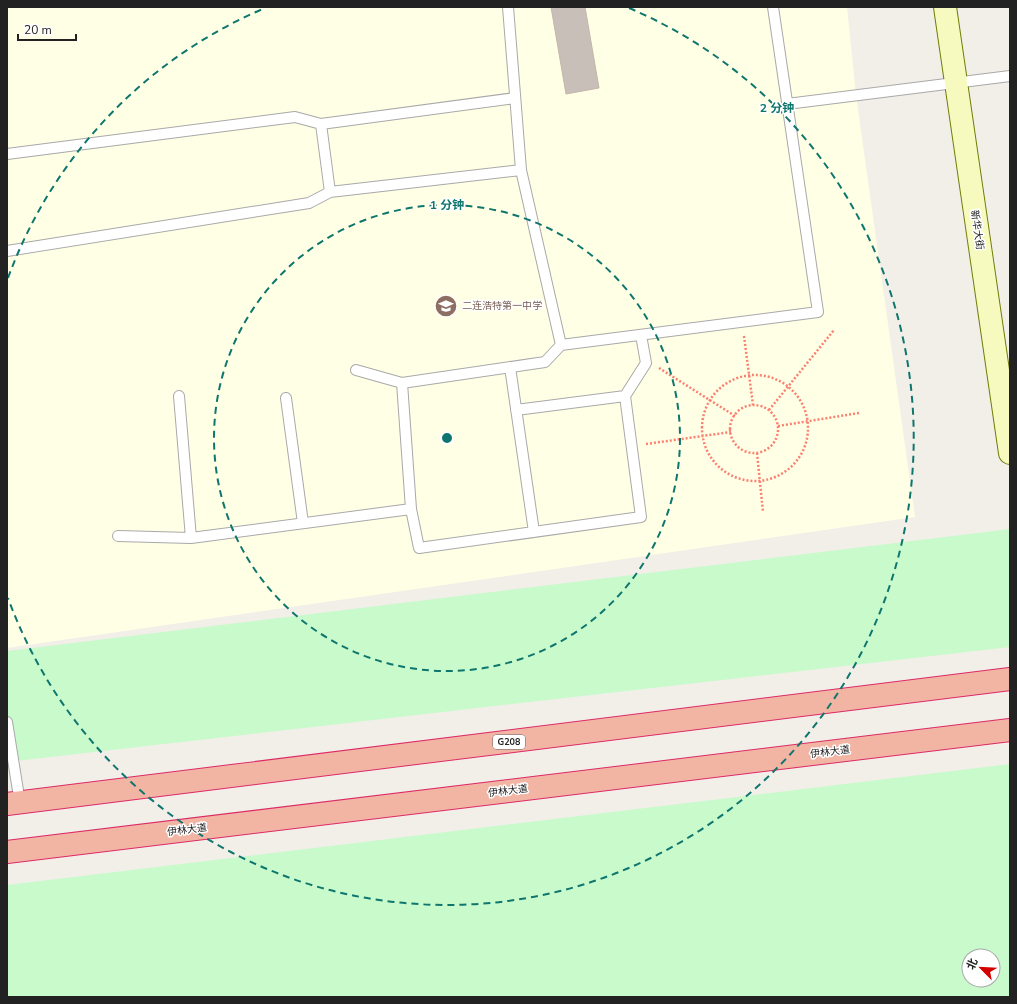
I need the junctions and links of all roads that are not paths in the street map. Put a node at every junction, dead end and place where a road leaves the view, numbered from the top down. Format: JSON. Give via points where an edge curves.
{"nodes":[{"id":1,"x":508,"y":7,"type":"edge"},
{"id":2,"x":773,"y":7,"type":"edge"},
{"id":3,"x":945,"y":7,"type":"edge"},
{"id":4,"x":1010,"y":76,"type":"edge"},
{"id":5,"x":956,"y":83,"type":"junction"},
{"id":6,"x":515,"y":98,"type":"junction"},
{"id":7,"x":788,"y":104,"type":"junction"},
{"id":8,"x":321,"y":124,"type":"junction"},
{"id":9,"x":7,"y":154,"type":"edge"},
{"id":10,"x":521,"y":170,"type":"junction"},
{"id":11,"x":330,"y":192,"type":"junction"},
{"id":12,"x":7,"y":251,"type":"edge"},
{"id":13,"x":642,"y":335,"type":"junction"},
{"id":14,"x":561,"y":345,"type":"junction"},
{"id":15,"x":510,"y":367,"type":"junction"},
{"id":16,"x":356,"y":370,"type":"dead end"},
{"id":17,"x":402,"y":383,"type":"junction"},
{"id":18,"x":178,"y":396,"type":"dead end"},
{"id":19,"x":625,"y":396,"type":"junction"},
{"id":20,"x":286,"y":398,"type":"dead end"},
{"id":21,"x":516,"y":410,"type":"junction"},
{"id":22,"x":1010,"y":453,"type":"edge"},
{"id":23,"x":411,"y":509,"type":"junction"},
{"id":24,"x":303,"y":523,"type":"junction"},
{"id":25,"x":534,"y":532,"type":"junction"},
{"id":26,"x":118,"y":536,"type":"dead end"},
{"id":27,"x":191,"y":538,"type":"junction"},
{"id":28,"x":1010,"y":679,"type":"edge"},
{"id":29,"x":7,"y":722,"type":"edge"},
{"id":30,"x":1010,"y":730,"type":"edge"},
{"id":31,"x":13,"y":804,"type":"edge"},
{"id":32,"x":7,"y":852,"type":"edge"}],
"edges":[{"from":1,"to":6,"type":"lane"},
{"from":2,"to":7,"type":"lane"},
{"from":3,"to":5,"type":"main road","name":"新华大街"},
{"from":4,"to":5,"type":"lane"},
{"from":5,"to":7,"type":"lane"},
{"from":5,"to":22,"type":"main road","name":"新华大街"},
{"from":6,"to":8,"type":"lane"},
{"from":6,"to":10,"type":"lane"},
{"from":7,"to":13,"type":"lane","via":[[818,312]]},
{"from":8,"to":9,"type":"lane","via":[[295,117]]},
{"from":8,"to":11,"type":"lane"},
{"from":10,"to":11,"type":"lane"},
{"from":10,"to":14,"type":"lane"},
{"from":11,"to":12,"type":"lane","via":[[309,203]]},
{"from":13,"to":14,"type":"lane"},
{"from":13,"to":19,"type":"lane","via":[[646,363]]},
{"from":14,"to":15,"type":"lane","via":[[544,362]]},
{"from":15,"to":17,"type":"lane"},
{"from":15,"to":21,"type":"lane"},
{"from":16,"to":17,"type":"lane"},
{"from":17,"to":23,"type":"lane"},
{"from":18,"to":27,"type":"lane"},
{"from":19,"to":21,"type":"lane"},
{"from":19,"to":25,"type":"lane","via":[[641,517]]},
{"from":20,"to":24,"type":"lane"},
{"from":21,"to":25,"type":"lane"},
{"from":23,"to":24,"type":"lane"},
{"from":23,"to":25,"type":"lane","via":[[419,548]]},
{"from":24,"to":27,"type":"lane"},
{"from":26,"to":27,"type":"lane"},
{"from":28,"to":31,"type":"highway","number":"G208"},
{"from":29,"to":31,"type":"lane"},
{"from":30,"to":32,"type":"highway","name":"伊林大道"}]}
